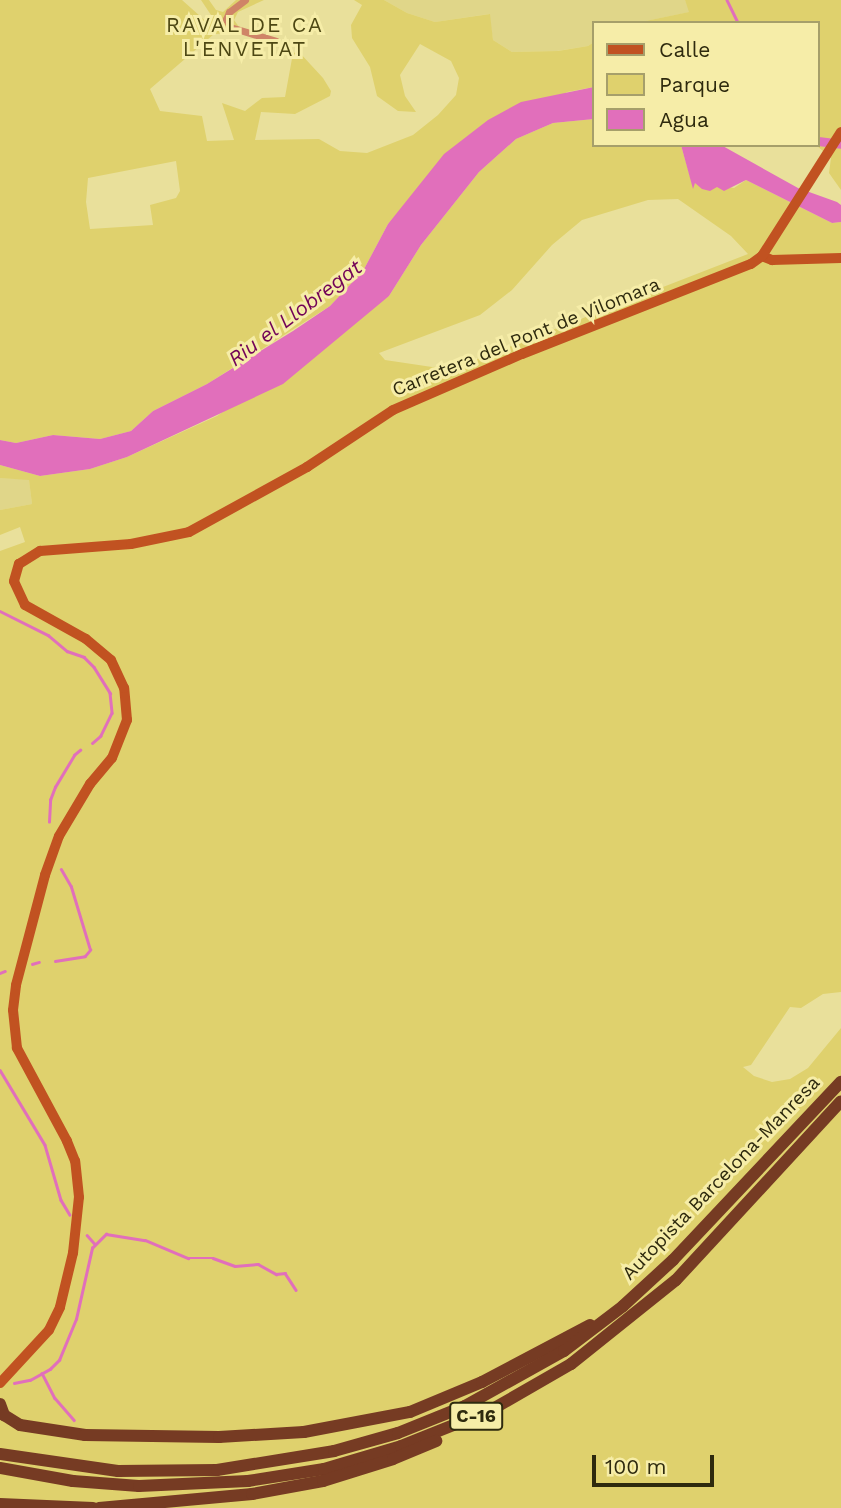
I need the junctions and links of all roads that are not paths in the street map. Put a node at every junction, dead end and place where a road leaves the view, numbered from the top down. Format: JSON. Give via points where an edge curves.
{"nodes":[{"id":1,"x":245,"y":0,"type":"edge"},
{"id":2,"x":276,"y":41,"type":"dead end"},
{"id":3,"x":840,"y":134,"type":"edge"},
{"id":4,"x":763,"y":253,"type":"junction"},
{"id":5,"x":841,"y":258,"type":"edge"},
{"id":6,"x":841,"y":1082,"type":"edge"},
{"id":7,"x":841,"y":1101,"type":"edge"},
{"id":8,"x":612,"y":1314,"type":"junction"},
{"id":9,"x":19,"y":1360,"type":"junction"},
{"id":10,"x":571,"y":1364,"type":"junction"},
{"id":11,"x":0,"y":1367,"type":"edge"},
{"id":12,"x":0,"y":1383,"type":"edge"},
{"id":13,"x":0,"y":1404,"type":"edge"},
{"id":14,"x":0,"y":1454,"type":"edge"},
{"id":15,"x":0,"y":1468,"type":"edge"},
{"id":16,"x":0,"y":1504,"type":"edge"},
{"id":17,"x":93,"y":1508,"type":"edge"},
{"id":18,"x":99,"y":1508,"type":"edge"}],
"edges":[{"from":1,"to":2,"type":"street","via":[[229,12],[230,27]]},
{"from":3,"to":4,"type":"street"},
{"from":4,"to":5,"type":"street","via":[[772,260]]},
{"from":4,"to":9,"type":"street","name":"Carretera del Pont de Vilomara","via":[[739,270],[393,410],[307,467],[189,532],[131,544],[46,550],[19,564],[14,581],[20,599],[34,612],[98,647],[118,672],[127,704],[113,758],[90,784],[59,836],[16,985],[17,1048],[67,1141],[75,1161],[79,1197],[73,1253],[60,1307],[49,1330]]},
{"from":6,"to":8,"type":"highway","name":"Autopista Barcelona-Manresa","number":"C-16","via":[[673,1260]]},
{"from":7,"to":10,"type":"highway","name":"Autopista Barcelona-Manresa","number":"C-16","via":[[676,1280]]},
{"from":8,"to":13,"type":"highway","via":[[482,1382],[410,1412],[304,1432],[219,1437],[85,1435],[20,1425],[5,1415]]},
{"from":8,"to":14,"type":"highway","name":"Autopista Barcelona-Manresa","number":"C-16","via":[[564,1351],[465,1406],[398,1433],[334,1451],[217,1470],[171,1472],[76,1467]]},
{"from":9,"to":11,"type":"street","name":"Carretera del Pont de Vilomara"},
{"from":9,"to":12,"type":"street","name":"Carretera del Pont de Vilomara"},
{"from":10,"to":15,"type":"highway","name":"Autopista Barcelona-Manresa","number":"C-16","via":[[478,1415],[401,1446],[324,1469],[248,1481],[139,1486],[73,1481]]},
{"from":10,"to":18,"type":"highway","via":[[553,1381],[495,1416],[393,1459],[324,1481],[251,1494]]},
{"from":16,"to":17,"type":"highway"}]}
